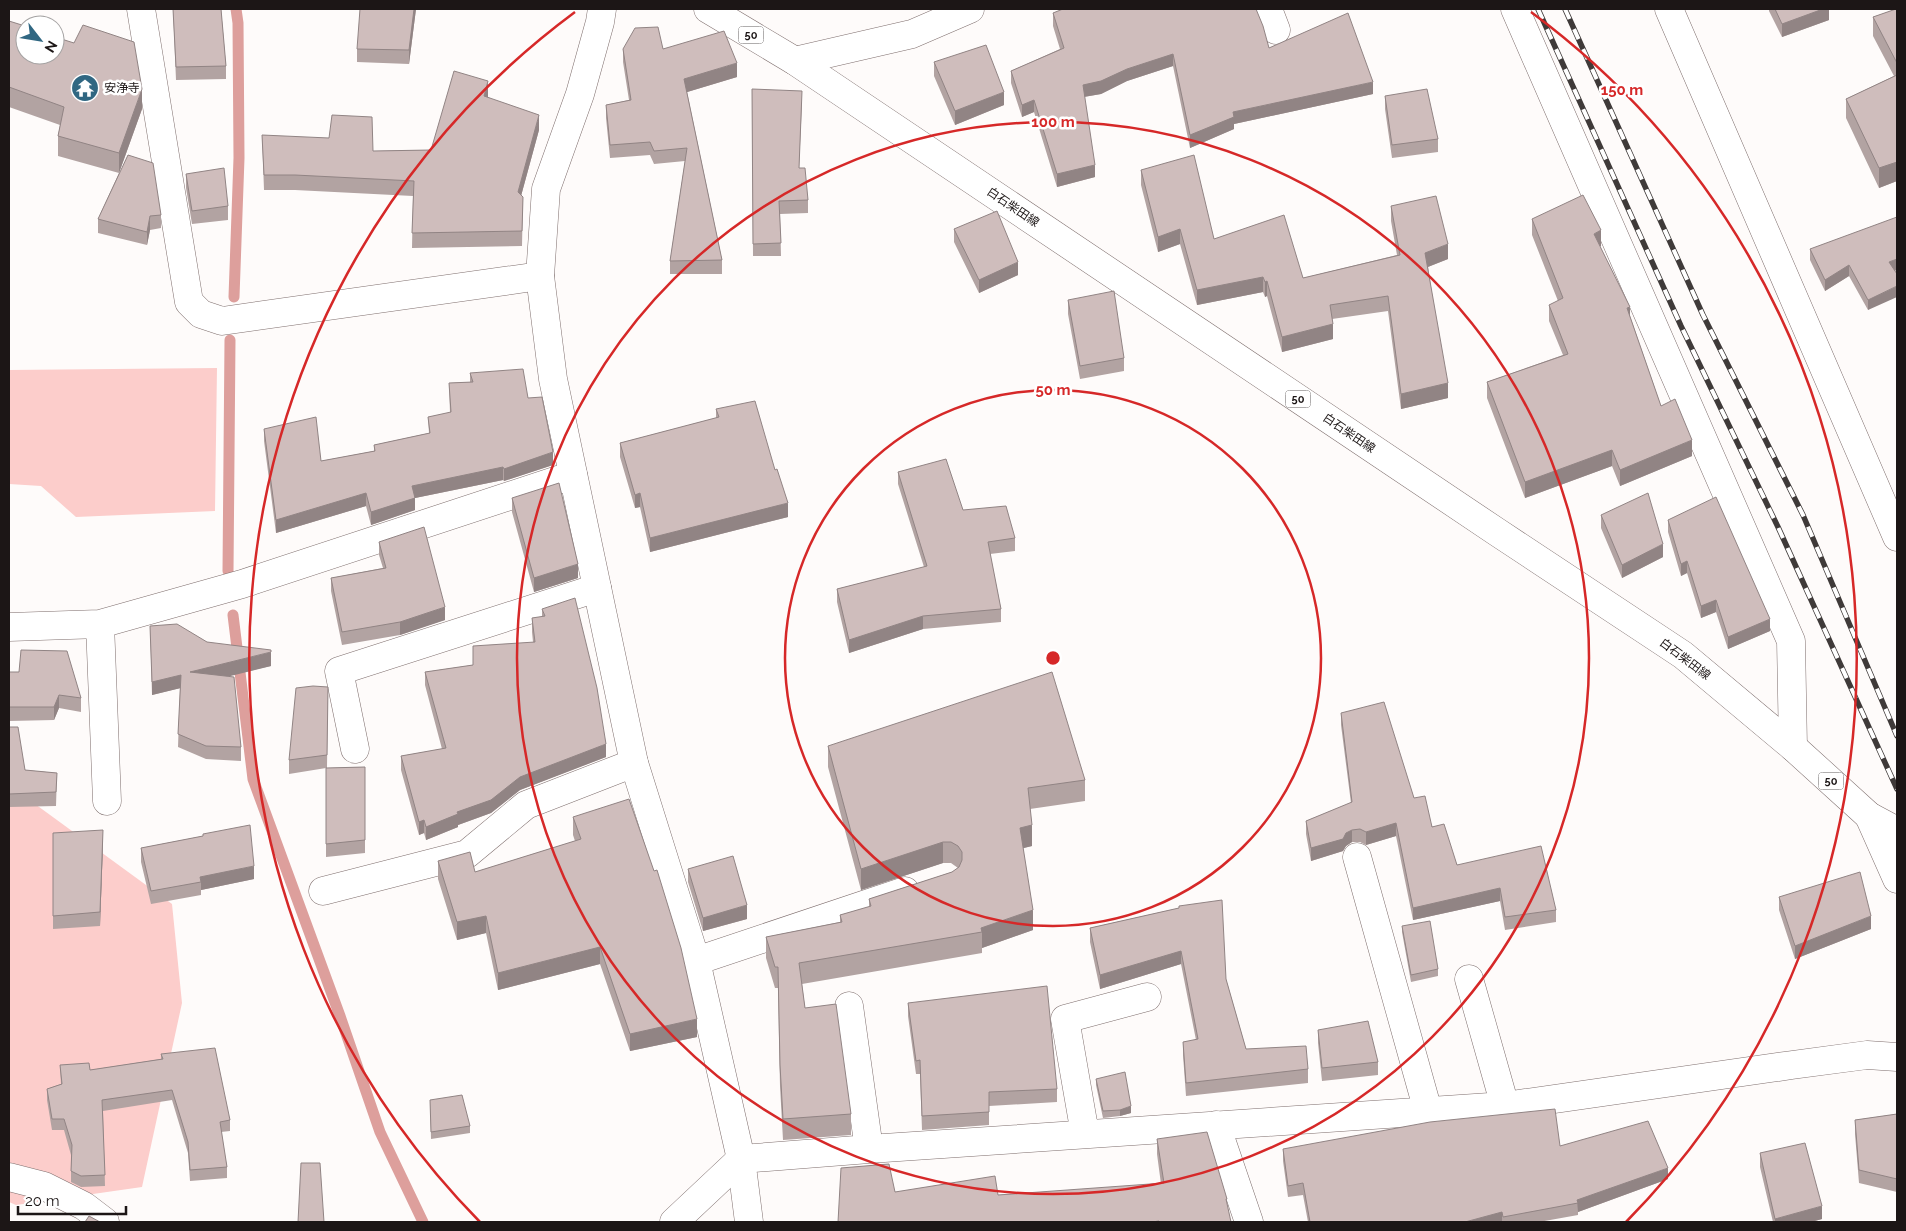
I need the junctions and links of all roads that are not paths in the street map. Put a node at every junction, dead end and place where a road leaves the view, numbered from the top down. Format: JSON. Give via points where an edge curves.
{"nodes":[{"id":1,"x":141,"y":9,"type":"edge"},
{"id":2,"x":602,"y":9,"type":"edge"},
{"id":3,"x":708,"y":9,"type":"edge"},
{"id":4,"x":970,"y":9,"type":"edge"},
{"id":5,"x":1515,"y":9,"type":"edge"},
{"id":6,"x":1669,"y":9,"type":"edge"},
{"id":7,"x":795,"y":61,"type":"junction"},
{"id":8,"x":540,"y":276,"type":"junction"},
{"id":9,"x":573,"y":475,"type":"junction"},
{"id":10,"x":1896,"y":528,"type":"edge"},
{"id":11,"x":597,"y":588,"type":"junction"},
{"id":12,"x":100,"y":624,"type":"junction"},
{"id":13,"x":9,"y":627,"type":"edge"},
{"id":14,"x":1793,"y":747,"type":"junction"},
{"id":15,"x":355,"y":750,"type":"dead end"},
{"id":16,"x":634,"y":763,"type":"junction"},
{"id":17,"x":107,"y":801,"type":"dead end"},
{"id":18,"x":1869,"y":816,"type":"junction"},
{"id":19,"x":1897,"y":831,"type":"edge"},
{"id":20,"x":1357,"y":857,"type":"dead end"},
{"id":21,"x":1897,"y":878,"type":"edge"},
{"id":22,"x":928,"y":884,"type":"edge"},
{"id":23,"x":323,"y":890,"type":"dead end"},
{"id":24,"x":696,"y":961,"type":"junction"},
{"id":25,"x":1469,"y":979,"type":"dead end"},
{"id":26,"x":1147,"y":997,"type":"dead end"},
{"id":27,"x":849,"y":1006,"type":"dead end"},
{"id":28,"x":1897,"y":1056,"type":"edge"},
{"id":29,"x":1505,"y":1106,"type":"junction"},
{"id":30,"x":1428,"y":1111,"type":"junction"},
{"id":31,"x":1216,"y":1126,"type":"junction"},
{"id":32,"x":1085,"y":1134,"type":"junction"},
{"id":33,"x":869,"y":1149,"type":"junction"},
{"id":34,"x":741,"y":1159,"type":"junction"},
{"id":35,"x":9,"y":1177,"type":"edge"},
{"id":36,"x":104,"y":1222,"type":"edge"},
{"id":37,"x":674,"y":1222,"type":"edge"},
{"id":38,"x":749,"y":1222,"type":"edge"},
{"id":39,"x":1249,"y":1222,"type":"edge"}],
"edges":[{"from":1,"to":8,"type":"street","via":[[189,302],[201,314],[222,321]]},
{"from":2,"to":8,"type":"street","via":[[580,94],[546,189]]},
{"from":3,"to":7,"type":"street","name":"白石柴田線","number":"50"},
{"from":4,"to":7,"type":"street","via":[[912,34]]},
{"from":5,"to":14,"type":"street","via":[[1791,641]]},
{"from":6,"to":10,"type":"street"},
{"from":7,"to":14,"type":"street","name":"白石柴田線","number":"50","via":[[1683,655]]},
{"from":8,"to":9,"type":"street","via":[[553,379]]},
{"from":9,"to":11,"type":"street"},
{"from":9,"to":12,"type":"street","via":[[242,584]]},
{"from":11,"to":15,"type":"street","via":[[339,671]]},
{"from":11,"to":16,"type":"street"},
{"from":12,"to":13,"type":"street"},
{"from":12,"to":17,"type":"street"},
{"from":14,"to":18,"type":"street","name":"白石柴田線","number":"50"},
{"from":16,"to":23,"type":"street","via":[[526,805],[467,854]]},
{"from":16,"to":24,"type":"street"},
{"from":18,"to":19,"type":"street","name":"白石柴田線","number":"50"},
{"from":18,"to":21,"type":"street"},
{"from":20,"to":30,"type":"street"},
{"from":22,"to":24,"type":"street"},
{"from":24,"to":34,"type":"street"},
{"from":25,"to":29,"type":"street"},
{"from":26,"to":32,"type":"street","via":[[1065,1019]]},
{"from":27,"to":33,"type":"street"},
{"from":28,"to":29,"type":"street","via":[[1867,1055]]},
{"from":29,"to":30,"type":"street"},
{"from":30,"to":31,"type":"street"},
{"from":31,"to":32,"type":"street"},
{"from":31,"to":39,"type":"street"},
{"from":32,"to":33,"type":"street"},
{"from":33,"to":34,"type":"street"},
{"from":34,"to":37,"type":"street"},
{"from":34,"to":38,"type":"street"},
{"from":35,"to":36,"type":"street","via":[[44,1186],[84,1206]]}]}
